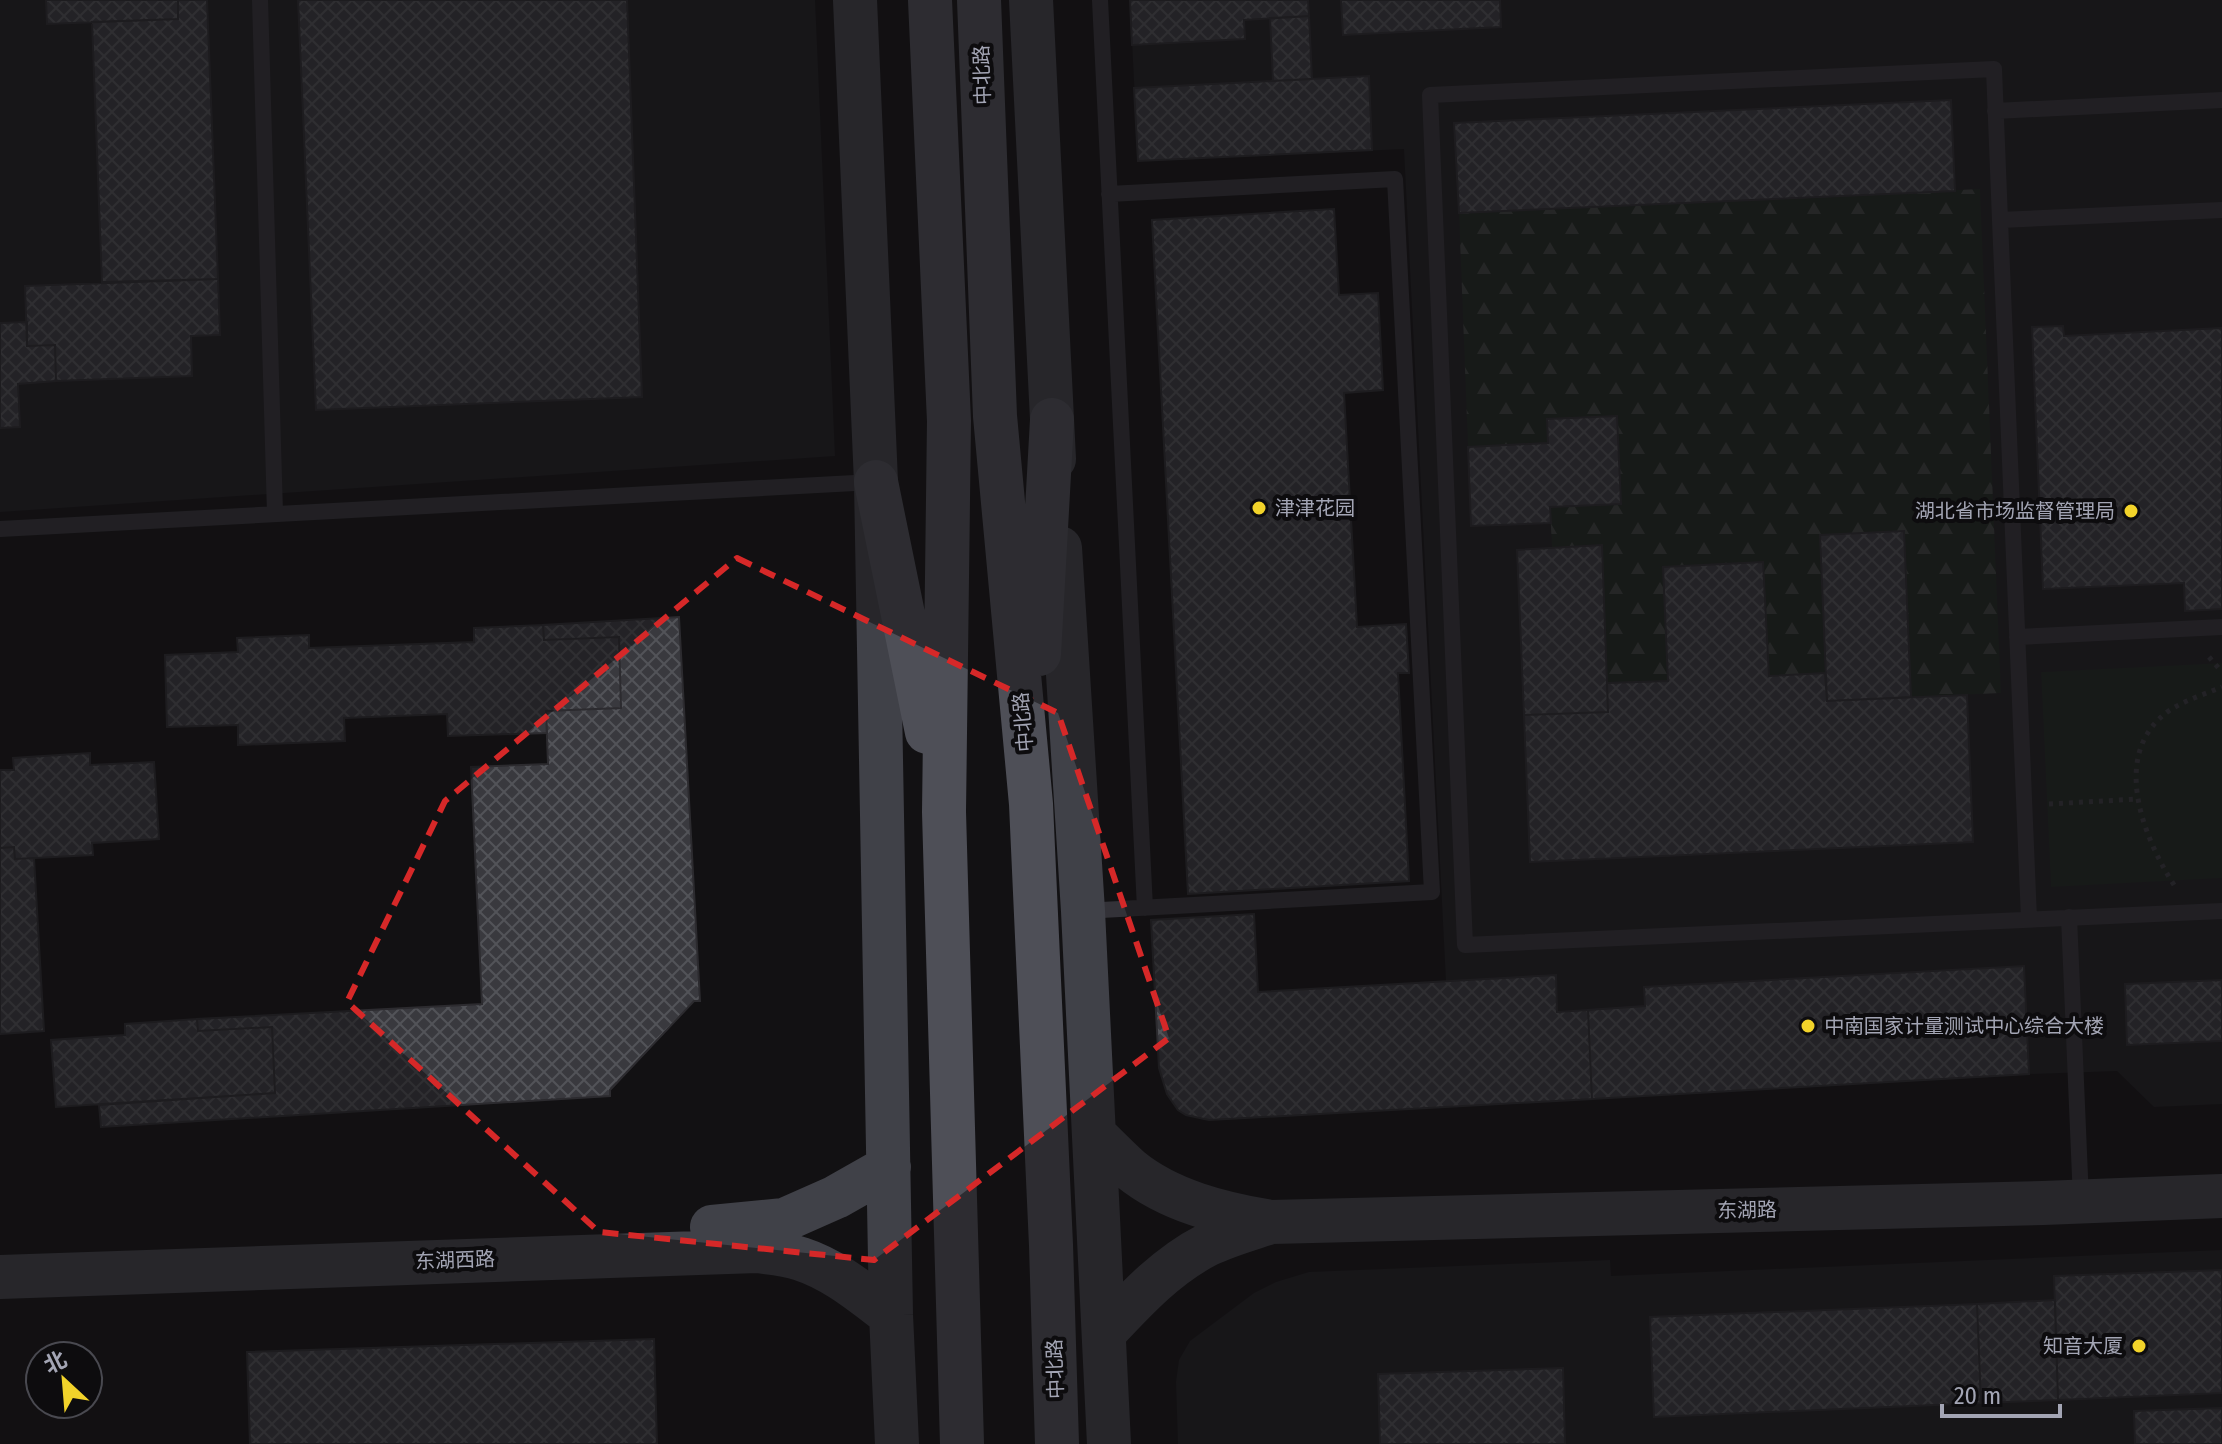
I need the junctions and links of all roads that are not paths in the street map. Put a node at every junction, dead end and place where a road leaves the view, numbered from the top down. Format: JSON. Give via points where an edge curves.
{"nodes":[{"id":1,"x":260,"y":0,"type":"edge"},
{"id":2,"x":855,"y":0,"type":"edge"},
{"id":3,"x":930,"y":0,"type":"edge"},
{"id":4,"x":979,"y":0,"type":"edge"},
{"id":5,"x":1031,"y":0,"type":"edge"},
{"id":6,"x":1100,"y":0,"type":"edge"},
{"id":7,"x":2222,"y":100,"type":"edge"},
{"id":8,"x":1995,"y":111,"type":"junction"},
{"id":9,"x":1109,"y":194,"type":"junction"},
{"id":10,"x":2222,"y":210,"type":"edge"},
{"id":11,"x":2000,"y":220,"type":"junction"},
{"id":12,"x":1052,"y":420,"type":"junction"},
{"id":13,"x":876,"y":482,"type":"junction"},
{"id":14,"x":275,"y":513,"type":"junction"},
{"id":15,"x":0,"y":529,"type":"edge"},
{"id":16,"x":2222,"y":627,"type":"edge"},
{"id":17,"x":2017,"y":637,"type":"junction"},
{"id":18,"x":1031,"y":804,"type":"junction"},
{"id":19,"x":944,"y":812,"type":"junction"},
{"id":20,"x":1145,"y":908,"type":"junction"},
{"id":21,"x":2222,"y":911,"type":"edge"},
{"id":22,"x":1060,"y":913,"type":"junction"},
{"id":23,"x":2069,"y":917,"type":"junction"},
{"id":24,"x":2029,"y":919,"type":"junction"},
{"id":25,"x":1094,"y":1134,"type":"junction"},
{"id":26,"x":889,"y":1167,"type":"junction"},
{"id":27,"x":2222,"y":1196,"type":"edge"},
{"id":28,"x":2081,"y":1202,"type":"junction"},
{"id":29,"x":1271,"y":1222,"type":"junction"},
{"id":30,"x":0,"y":1250,"type":"edge"},
{"id":31,"x":0,"y":1277,"type":"edge"},
{"id":32,"x":891,"y":1315,"type":"junction"},
{"id":33,"x":1104,"y":1333,"type":"junction"},
{"id":34,"x":897,"y":1444,"type":"edge"},
{"id":35,"x":962,"y":1444,"type":"edge"},
{"id":36,"x":1057,"y":1444,"type":"edge"},
{"id":37,"x":1109,"y":1444,"type":"edge"}],
"edges":[{"from":1,"to":14,"type":"lane"},
{"from":2,"to":13,"type":"street"},
{"from":3,"to":19,"type":"main road","via":[[949,421]]},
{"from":4,"to":18,"type":"main road","name":"中北路","via":[[995,416]]},
{"from":5,"to":12,"type":"street","name":"中北路"},
{"from":6,"to":9,"type":"lane"},
{"from":7,"to":8,"type":"lane"},
{"from":8,"to":11,"type":"lane"},
{"from":8,"to":24,"type":"lane","via":[[1994,69],[1430,95],[1465,945]]},
{"from":9,"to":20,"type":"lane"},
{"from":9,"to":20,"type":"lane","via":[[1395,179],[1432,892]]},
{"from":10,"to":11,"type":"lane"},
{"from":11,"to":17,"type":"lane"},
{"from":12,"to":18,"type":"main road"},
{"from":12,"to":22,"type":"street","name":"中北路"},
{"from":13,"to":14,"type":"lane"},
{"from":13,"to":19,"type":"main road"},
{"from":13,"to":26,"type":"street"},
{"from":14,"to":15,"type":"lane"},
{"from":16,"to":17,"type":"lane"},
{"from":17,"to":24,"type":"lane"},
{"from":18,"to":22,"type":"main road","name":"中北路"},
{"from":19,"to":35,"type":"main road"},
{"from":20,"to":22,"type":"lane"},
{"from":21,"to":23,"type":"lane"},
{"from":22,"to":25,"type":"street","name":"中北路"},
{"from":22,"to":36,"type":"main road","name":"中北路","via":[[1051,1245]]},
{"from":23,"to":24,"type":"lane"},
{"from":23,"to":28,"type":"lane"},
{"from":25,"to":29,"type":"street","name":"东湖路","via":[[1132,1171],[1171,1193]]},
{"from":25,"to":33,"type":"street","name":"中北路"},
{"from":26,"to":30,"type":"street","name":"东湖西路","via":[[784,1220],[729,1226]]},
{"from":26,"to":32,"type":"street"},
{"from":27,"to":28,"type":"street","name":"东湖路"},
{"from":28,"to":29,"type":"street","name":"东湖路"},
{"from":29,"to":33,"type":"street","name":"东湖路","via":[[1206,1246],[1175,1266]]},
{"from":31,"to":32,"type":"street","name":"东湖西路","via":[[757,1251],[817,1265]]},
{"from":32,"to":34,"type":"street"},
{"from":33,"to":37,"type":"street","name":"中北路"}]}
